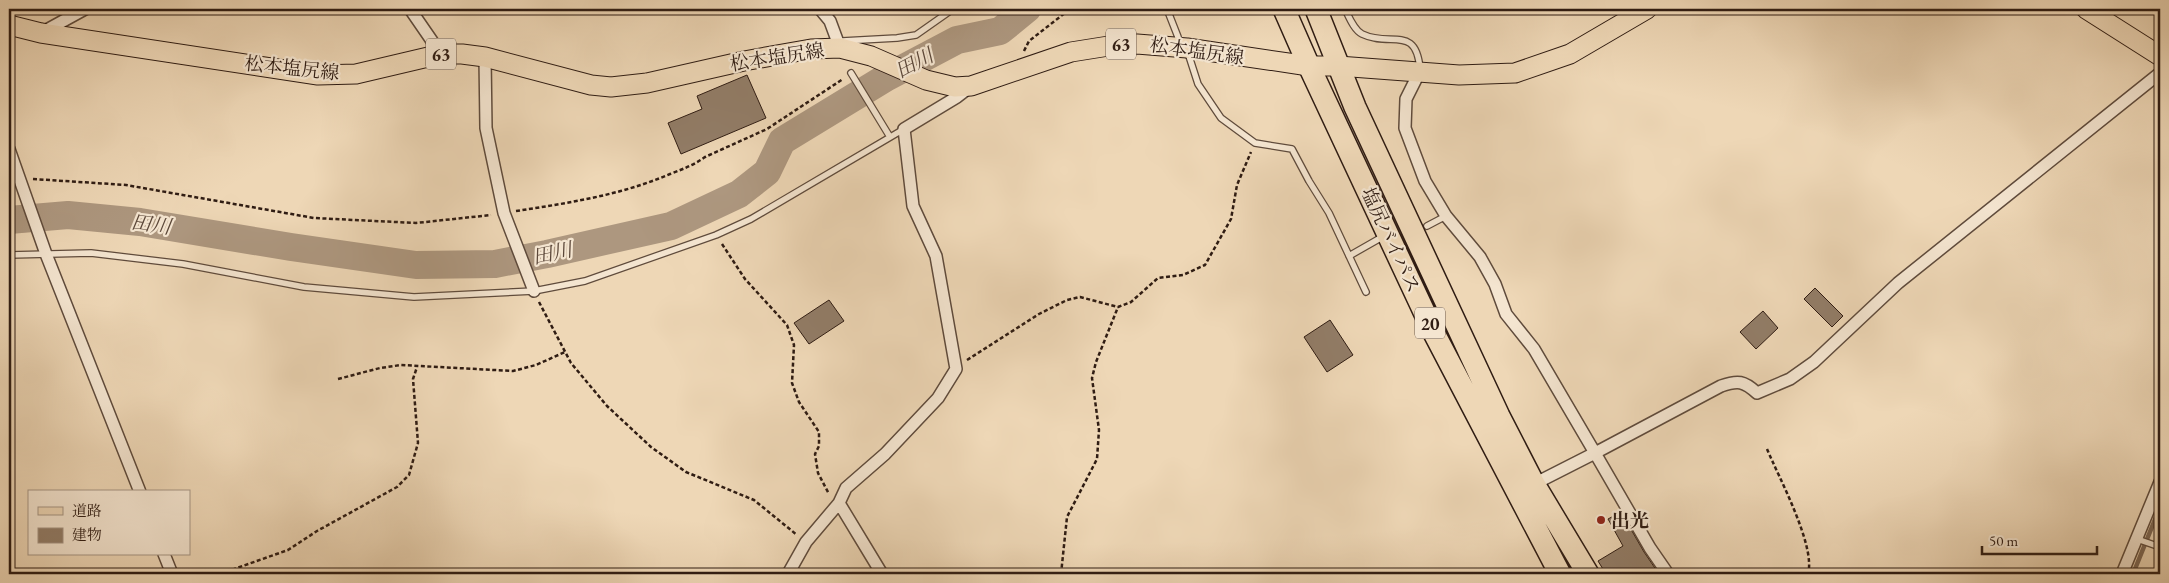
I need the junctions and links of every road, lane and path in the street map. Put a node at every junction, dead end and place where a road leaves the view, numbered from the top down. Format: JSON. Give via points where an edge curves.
{"nodes":[{"id":1,"x":85,"y":9,"type":"edge"},
{"id":2,"x":410,"y":9,"type":"edge"},
{"id":3,"x":820,"y":9,"type":"edge"},
{"id":4,"x":953,"y":9,"type":"edge"},
{"id":5,"x":1070,"y":9,"type":"edge"},
{"id":6,"x":1167,"y":9,"type":"edge"},
{"id":7,"x":1284,"y":9,"type":"edge"},
{"id":8,"x":1316,"y":9,"type":"edge"},
{"id":9,"x":1345,"y":9,"type":"edge"},
{"id":10,"x":1647,"y":9,"type":"edge"},
{"id":11,"x":2086,"y":9,"type":"edge"},
{"id":12,"x":9,"y":24,"type":"edge"},
{"id":13,"x":41,"y":33,"type":"junction"},
{"id":14,"x":839,"y":44,"type":"junction"},
{"id":15,"x":1182,"y":48,"type":"junction"},
{"id":16,"x":441,"y":54,"type":"junction"},
{"id":17,"x":2160,"y":56,"type":"edge"},
{"id":18,"x":485,"y":57,"type":"junction"},
{"id":19,"x":1309,"y":66,"type":"junction"},
{"id":20,"x":1338,"y":66,"type":"junction"},
{"id":21,"x":1023,"y":67,"type":"junction"},
{"id":22,"x":1420,"y":71,"type":"junction"},
{"id":23,"x":2160,"y":73,"type":"edge"},
{"id":24,"x":852,"y":76,"type":"joint"},
{"id":25,"x":972,"y":86,"type":"junction"},
{"id":26,"x":904,"y":129,"type":"junction"},
{"id":27,"x":888,"y":134,"type":"junction"},
{"id":28,"x":1255,"y":143,"type":"junction"},
{"id":29,"x":9,"y":149,"type":"edge"},
{"id":30,"x":24,"y":181,"type":"junction"},
{"id":31,"x":505,"y":216,"type":"junction"},
{"id":32,"x":1446,"y":216,"type":"junction"},
{"id":33,"x":1427,"y":226,"type":"dead end"},
{"id":34,"x":716,"y":234,"type":"junction"},
{"id":35,"x":1388,"y":234,"type":"junction"},
{"id":36,"x":45,"y":250,"type":"junction"},
{"id":37,"x":9,"y":255,"type":"edge"},
{"id":38,"x":1349,"y":256,"type":"junction"},
{"id":39,"x":532,"y":287,"type":"junction"},
{"id":40,"x":1366,"y":292,"type":"dead end"},
{"id":41,"x":1118,"y":307,"type":"junction"},
{"id":42,"x":565,"y":352,"type":"junction"},
{"id":43,"x":417,"y":367,"type":"junction"},
{"id":44,"x":956,"y":369,"type":"junction"},
{"id":45,"x":338,"y":380,"type":"dead end"},
{"id":46,"x":1767,"y":449,"type":"dead end"},
{"id":47,"x":1595,"y":453,"type":"junction"},
{"id":48,"x":2160,"y":482,"type":"edge"},
{"id":49,"x":1534,"y":484,"type":"junction"},
{"id":50,"x":139,"y":490,"type":"edge"},
{"id":51,"x":837,"y":505,"type":"junction"},
{"id":52,"x":2139,"y":540,"type":"junction"},
{"id":53,"x":806,"y":542,"type":"junction"},
{"id":54,"x":2158,"y":547,"type":"edge"},
{"id":55,"x":165,"y":556,"type":"edge"},
{"id":56,"x":172,"y":574,"type":"edge"},
{"id":57,"x":220,"y":574,"type":"edge"},
{"id":58,"x":788,"y":574,"type":"edge"},
{"id":59,"x":882,"y":574,"type":"edge"},
{"id":60,"x":1061,"y":574,"type":"edge"},
{"id":61,"x":1560,"y":574,"type":"edge"},
{"id":62,"x":1588,"y":574,"type":"edge"},
{"id":63,"x":1668,"y":574,"type":"edge"},
{"id":64,"x":1808,"y":574,"type":"edge"},
{"id":65,"x":2122,"y":574,"type":"edge"}],
"edges":[{"from":1,"to":13,"type":"street"},
{"from":2,"to":16,"type":"street"},
{"from":3,"to":14,"type":"street","via":[[830,21]]},
{"from":4,"to":14,"type":"lane","via":[[916,35]]},
{"from":5,"to":21,"type":"path","via":[[1029,41],[1022,56]]},
{"from":6,"to":15,"type":"lane"},
{"from":7,"to":19,"type":"highway","name":"塩尻バイパス","number":"20"},
{"from":8,"to":20,"type":"highway","name":"塩尻バイパス","number":"20"},
{"from":9,"to":22,"type":"lane","via":[[1361,34],[1402,39],[1412,44],[1418,54]]},
{"from":10,"to":22,"type":"main road","name":"松本塩尻線","number":"63","via":[[1570,54],[1515,74],[1459,75]]},
{"from":11,"to":17,"type":"main road"},
{"from":12,"to":13,"type":"main road","name":"松本塩尻線","number":"63"},
{"from":13,"to":16,"type":"main road","name":"松本塩尻線","number":"63","via":[[318,74],[356,74]]},
{"from":14,"to":18,"type":"main road","name":"松本塩尻線","number":"63","via":[[612,87],[591,86]]},
{"from":14,"to":25,"type":"main road","name":"松本塩尻線","number":"63","via":[[938,84]]},
{"from":15,"to":19,"type":"main road","name":"松本塩尻線","number":"63"},
{"from":15,"to":21,"type":"main road","name":"松本塩尻線","number":"63","via":[[1115,45],[1071,52]]},
{"from":15,"to":28,"type":"lane","via":[[1198,84],[1222,118]]},
{"from":16,"to":18,"type":"main road","name":"松本塩尻線","number":"63"},
{"from":18,"to":31,"type":"street","via":[[486,128]]},
{"from":19,"to":20,"type":"main road","name":"松本塩尻線","number":"63"},
{"from":19,"to":35,"type":"highway","name":"塩尻バイパス","number":"20"},
{"from":20,"to":22,"type":"main road","name":"松本塩尻線","number":"63"},
{"from":20,"to":49,"type":"highway","name":"塩尻バイパス","number":"20","via":[[1495,407]]},
{"from":21,"to":25,"type":"main road","name":"松本塩尻線","number":"63"},
{"from":22,"to":32,"type":"street","via":[[1406,99],[1405,128],[1425,181]]},
{"from":23,"to":47,"type":"street","via":[[1898,283],[1814,362],[1790,379],[1758,393],[1746,383],[1733,382],[1721,386]]},
{"from":24,"to":27,"type":"lane"},
{"from":24,"to":31,"type":"path","via":[[767,129],[696,164],[594,199]]},
{"from":25,"to":26,"type":"street"},
{"from":26,"to":27,"type":"lane"},
{"from":26,"to":44,"type":"street","via":[[913,206],[936,256]]},
{"from":27,"to":34,"type":"lane","via":[[819,181],[751,219]]},
{"from":28,"to":38,"type":"lane","via":[[1292,149]]},
{"from":28,"to":41,"type":"path","via":[[1237,185],[1231,219],[1205,265],[1182,275],[1158,278],[1131,302]]},
{"from":29,"to":30,"type":"street"},
{"from":30,"to":31,"type":"path","via":[[126,184],[314,218],[416,223]]},
{"from":30,"to":36,"type":"street"},
{"from":31,"to":39,"type":"street"},
{"from":32,"to":33,"type":"lane"},
{"from":32,"to":47,"type":"street","via":[[1480,257],[1506,314],[1534,349]]},
{"from":34,"to":39,"type":"lane","via":[[585,281]]},
{"from":34,"to":51,"type":"path","via":[[744,279],[786,325],[794,345],[792,384],[818,432],[819,446],[815,454],[818,473]]},
{"from":35,"to":38,"type":"lane"},
{"from":35,"to":61,"type":"highway","name":"塩尻バイパス","number":"20","via":[[1434,333]]},
{"from":36,"to":37,"type":"lane"},
{"from":36,"to":39,"type":"lane","via":[[183,264],[304,287],[414,297]]},
{"from":36,"to":50,"type":"street"},
{"from":38,"to":40,"type":"lane"},
{"from":39,"to":42,"type":"path"},
{"from":41,"to":44,"type":"path","via":[[1080,297],[1067,300],[1039,314]]},
{"from":41,"to":60,"type":"path","via":[[1092,378],[1099,430],[1097,459],[1066,517]]},
{"from":42,"to":43,"type":"path","via":[[513,371]]},
{"from":42,"to":53,"type":"path","via":[[607,406],[651,447],[686,472],[754,500]]},
{"from":43,"to":45,"type":"path","via":[[380,368]]},
{"from":43,"to":57,"type":"path","via":[[412,379],[418,443],[409,475],[396,487],[288,550]]},
{"from":44,"to":51,"type":"street","via":[[938,398],[846,488]]},
{"from":46,"to":64,"type":"path","via":[[1805,538],[1810,567]]},
{"from":47,"to":49,"type":"street"},
{"from":47,"to":63,"type":"street"},
{"from":48,"to":52,"type":"street"},
{"from":49,"to":62,"type":"highway","name":"塩尻バイパス","number":"20"},
{"from":51,"to":53,"type":"street"},
{"from":51,"to":59,"type":"street"},
{"from":52,"to":54,"type":"lane"},
{"from":52,"to":65,"type":"street"},
{"from":53,"to":58,"type":"street"},
{"from":55,"to":56,"type":"street"}]}
